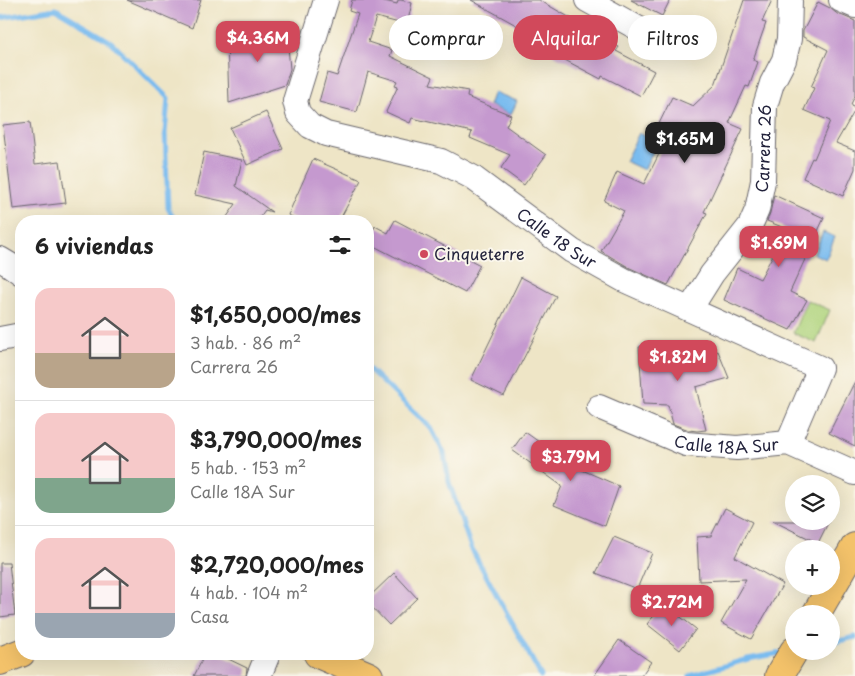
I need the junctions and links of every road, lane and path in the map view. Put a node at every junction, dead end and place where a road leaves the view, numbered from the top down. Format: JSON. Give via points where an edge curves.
{"nodes":[{"id":1,"x":326,"y":0,"type":"edge"},
{"id":2,"x":790,"y":0,"type":"edge"},
{"id":3,"x":591,"y":1,"type":"edge"},
{"id":4,"x":628,"y":22,"type":"edge"},
{"id":5,"x":0,"y":259,"type":"edge"},
{"id":6,"x":15,"y":268,"type":"edge"},
{"id":7,"x":690,"y":310,"type":"junction"},
{"id":8,"x":15,"y":336,"type":"edge"},
{"id":9,"x":0,"y":339,"type":"edge"},
{"id":10,"x":599,"y":407,"type":"dead end"},
{"id":11,"x":788,"y":443,"type":"junction"},
{"id":12,"x":855,"y":473,"type":"edge"},
{"id":13,"x":855,"y":547,"type":"edge"},
{"id":14,"x":821,"y":605,"type":"edge"},
{"id":15,"x":15,"y":655,"type":"edge"},
{"id":16,"x":266,"y":660,"type":"edge"},
{"id":17,"x":332,"y":660,"type":"edge"},
{"id":18,"x":0,"y":661,"type":"edge"},
{"id":19,"x":259,"y":676,"type":"edge"},
{"id":20,"x":369,"y":676,"type":"edge"}],
"edges":[{"from":1,"to":7,"type":"street","name":"Calle 18 Sur","via":[[295,101],[298,113],[310,126],[326,134],[441,161],[472,177],[572,251],[624,280]]},
{"from":2,"to":7,"type":"street","name":"Carrera 26","via":[[789,39],[765,106],[758,210]]},
{"from":3,"to":4,"type":"street"},
{"from":5,"to":6,"type":"street"},
{"from":7,"to":11,"type":"street","name":"Calle 18 Sur","via":[[820,368]]},
{"from":8,"to":9,"type":"street"},
{"from":10,"to":11,"type":"street","name":"Calle 18A Sur","via":[[686,444],[737,448]]},
{"from":11,"to":12,"type":"street","name":"Calle 18A Sur"},
{"from":13,"to":14,"type":"main road"},
{"from":15,"to":18,"type":"main road"},
{"from":16,"to":19,"type":"street"},
{"from":17,"to":20,"type":"main road"}]}
